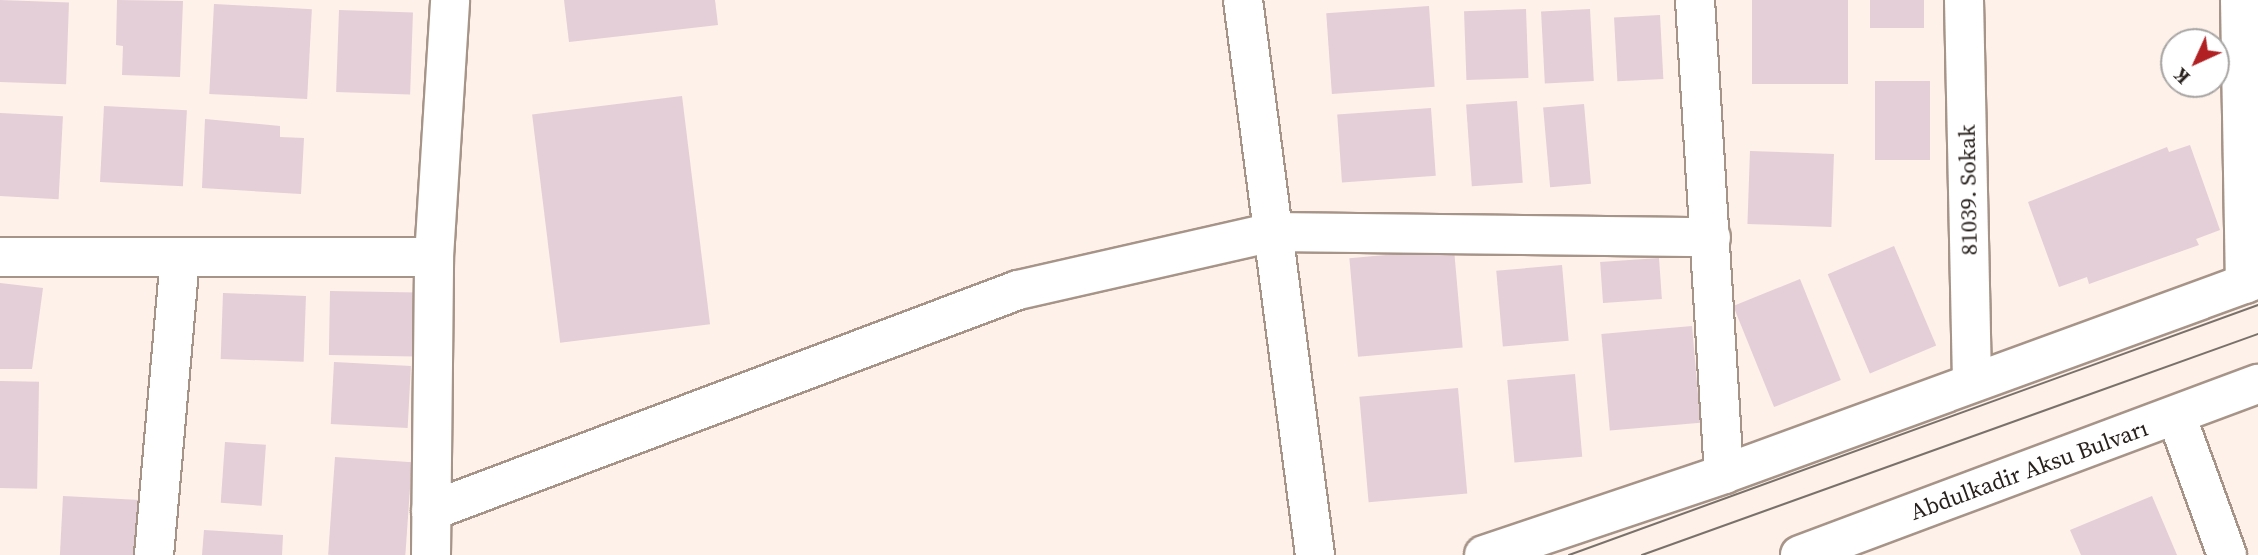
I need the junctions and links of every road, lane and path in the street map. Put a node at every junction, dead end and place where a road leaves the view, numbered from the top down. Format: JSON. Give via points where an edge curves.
{"nodes":[{"id":1,"x":450,"y":0,"type":"edge"},
{"id":2,"x":1243,"y":0,"type":"edge"},
{"id":3,"x":1695,"y":0,"type":"edge"},
{"id":4,"x":1964,"y":0,"type":"edge"},
{"id":5,"x":2240,"y":0,"type":"edge"},
{"id":6,"x":1273,"y":232,"type":"junction"},
{"id":7,"x":1711,"y":237,"type":"junction"},
{"id":8,"x":0,"y":257,"type":"edge"},
{"id":9,"x":180,"y":257,"type":"junction"},
{"id":10,"x":434,"y":257,"type":"junction"},
{"id":11,"x":2251,"y":281,"type":"edge"},
{"id":12,"x":1972,"y":380,"type":"junction"},
{"id":13,"x":2258,"y":384,"type":"edge"},
{"id":14,"x":2176,"y":415,"type":"junction"},
{"id":15,"x":1724,"y":474,"type":"junction"},
{"id":16,"x":431,"y":511,"type":"junction"},
{"id":17,"x":155,"y":555,"type":"edge"},
{"id":18,"x":431,"y":555,"type":"edge"},
{"id":19,"x":1315,"y":555,"type":"edge"},
{"id":20,"x":1484,"y":555,"type":"edge"},
{"id":21,"x":1800,"y":555,"type":"edge"},
{"id":22,"x":2227,"y":555,"type":"edge"}],
"edges":[{"from":1,"to":10,"type":"street"},
{"from":2,"to":6,"type":"street"},
{"from":3,"to":7,"type":"street"},
{"from":4,"to":12,"type":"street","name":"81039. Sokak"},
{"from":5,"to":11,"type":"street"},
{"from":6,"to":7,"type":"street"},
{"from":6,"to":16,"type":"street","via":[[1018,290]]},
{"from":6,"to":19,"type":"street"},
{"from":7,"to":15,"type":"street"},
{"from":8,"to":9,"type":"street"},
{"from":9,"to":10,"type":"street"},
{"from":9,"to":17,"type":"street"},
{"from":10,"to":16,"type":"street"},
{"from":11,"to":12,"type":"street"},
{"from":12,"to":15,"type":"street"},
{"from":13,"to":14,"type":"street","name":"Abdulkadir Aksu Bulvarı"},
{"from":14,"to":21,"type":"street","name":"Abdulkadir Aksu Bulvarı"},
{"from":14,"to":22,"type":"street"},
{"from":15,"to":20,"type":"street"},
{"from":16,"to":18,"type":"street"}]}
